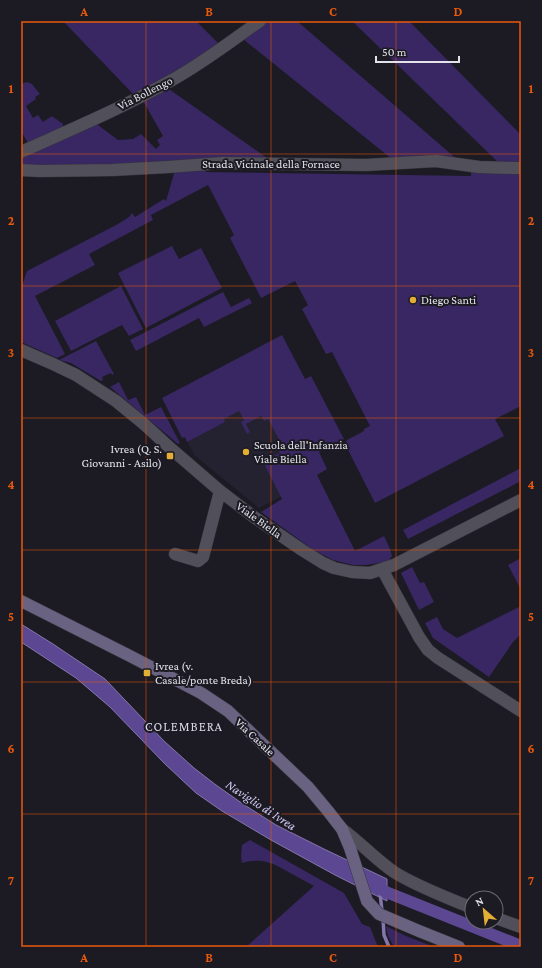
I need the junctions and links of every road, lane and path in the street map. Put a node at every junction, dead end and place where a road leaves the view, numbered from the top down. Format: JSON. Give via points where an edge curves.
{"nodes":[{"id":1,"x":260,"y":21,"type":"edge"},
{"id":2,"x":21,"y":152,"type":"edge"},
{"id":3,"x":521,"y":168,"type":"edge"},
{"id":4,"x":21,"y":170,"type":"edge"},
{"id":5,"x":21,"y":350,"type":"edge"},
{"id":6,"x":220,"y":491,"type":"junction"},
{"id":7,"x":521,"y":500,"type":"edge"},
{"id":8,"x":175,"y":554,"type":"dead end"},
{"id":9,"x":382,"y":569,"type":"junction"},
{"id":10,"x":21,"y":601,"type":"edge"},
{"id":11,"x":521,"y":711,"type":"edge"},
{"id":12,"x":342,"y":829,"type":"junction"},
{"id":13,"x":464,"y":904,"type":"edge"},
{"id":14,"x":504,"y":921,"type":"edge"},
{"id":15,"x":521,"y":927,"type":"edge"},
{"id":16,"x":459,"y":947,"type":"edge"}],
"edges":[{"from":1,"to":2,"type":"street","name":"Via Bollengo","via":[[159,87]]},
{"from":3,"to":4,"type":"street","name":"Strada Vicinale della Fornace","via":[[436,161],[366,165],[222,163],[112,170]]},
{"from":5,"to":6,"type":"street","name":"Viale Biella","via":[[76,375],[116,401]]},
{"from":6,"to":8,"type":"street","via":[[203,557],[198,561]]},
{"from":6,"to":9,"type":"street","name":"Viale Biella","via":[[302,550],[334,568],[352,572]]},
{"from":7,"to":9,"type":"street","name":"Viale Biella"},
{"from":9,"to":11,"type":"street","via":[[428,650]]},
{"from":10,"to":12,"type":"main road","name":"Via Casale","via":[[202,693],[228,711],[308,787]]},
{"from":12,"to":13,"type":"street","name":"Via Casale","via":[[394,872]]},
{"from":12,"to":16,"type":"main road","name":"Via Casale","via":[[367,901],[379,914]]},
{"from":14,"to":15,"type":"street"}]}
